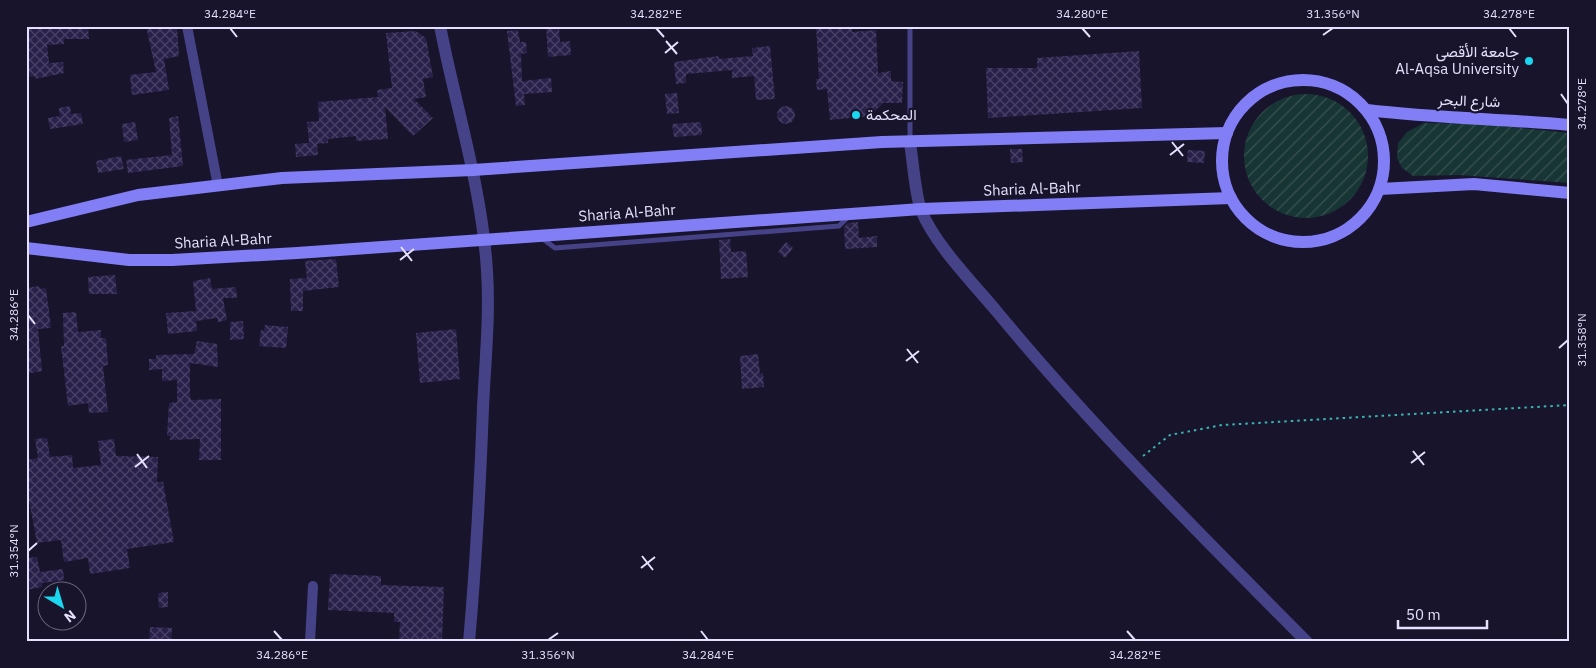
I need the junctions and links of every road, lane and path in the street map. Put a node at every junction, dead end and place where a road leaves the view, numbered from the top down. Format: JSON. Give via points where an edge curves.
{"nodes":[{"id":1,"x":187,"y":26,"type":"edge"},
{"id":2,"x":440,"y":26,"type":"edge"},
{"id":3,"x":910,"y":26,"type":"edge"},
{"id":4,"x":1367,"y":110,"type":"junction"},
{"id":5,"x":1570,"y":126,"type":"edge"},
{"id":6,"x":1227,"y":133,"type":"junction"},
{"id":7,"x":910,"y":142,"type":"junction"},
{"id":8,"x":473,"y":170,"type":"junction"},
{"id":9,"x":218,"y":186,"type":"junction"},
{"id":10,"x":1380,"y":189,"type":"junction"},
{"id":11,"x":1570,"y":193,"type":"edge"},
{"id":12,"x":1231,"y":198,"type":"junction"},
{"id":13,"x":921,"y":209,"type":"junction"},
{"id":14,"x":26,"y":222,"type":"edge"},
{"id":15,"x":483,"y":239,"type":"junction"},
{"id":16,"x":26,"y":248,"type":"edge"},
{"id":17,"x":1570,"y":405,"type":"edge"},
{"id":18,"x":1133,"y":464,"type":"junction"},
{"id":19,"x":313,"y":586,"type":"dead end"},
{"id":20,"x":310,"y":642,"type":"edge"},
{"id":21,"x":469,"y":642,"type":"edge"},
{"id":22,"x":1307,"y":642,"type":"edge"}],
"edges":[{"from":1,"to":9,"type":"street"},
{"from":2,"to":8,"type":"street"},
{"from":3,"to":7,"type":"lane"},
{"from":4,"to":5,"type":"main road","name":"شارع البحر"},
{"from":4,"to":6,"type":"main road","via":[[1349,94],[1327,83],[1295,81],[1257,94],[1239,111]]},
{"from":4,"to":10,"type":"main road","via":[[1380,135],[1385,162]]},
{"from":6,"to":7,"type":"main road"},
{"from":6,"to":12,"type":"main road","via":[[1222,155],[1223,177]]},
{"from":7,"to":8,"type":"main road"},
{"from":7,"to":13,"type":"street"},
{"from":8,"to":9,"type":"main road","via":[[282,178]]},
{"from":8,"to":15,"type":"street"},
{"from":9,"to":14,"type":"main road","via":[[138,195]]},
{"from":10,"to":11,"type":"main road","via":[[1474,184]]},
{"from":10,"to":12,"type":"main road","via":[[1366,213],[1346,230],[1321,240],[1297,242],[1268,235],[1246,220]]},
{"from":12,"to":13,"type":"main road","name":"Sharia Al-Bahr"},
{"from":13,"to":15,"type":"main road","name":"Sharia Al-Bahr"},
{"from":13,"to":18,"type":"street","via":[[941,243],[1017,336]]},
{"from":15,"to":16,"type":"main road","name":"Sharia Al-Bahr","via":[[172,260],[128,260]]},
{"from":15,"to":21,"type":"street","via":[[487,316]]},
{"from":17,"to":18,"type":"path","via":[[1222,426],[1170,436]]},
{"from":18,"to":22,"type":"street"},
{"from":19,"to":20,"type":"street"}]}
